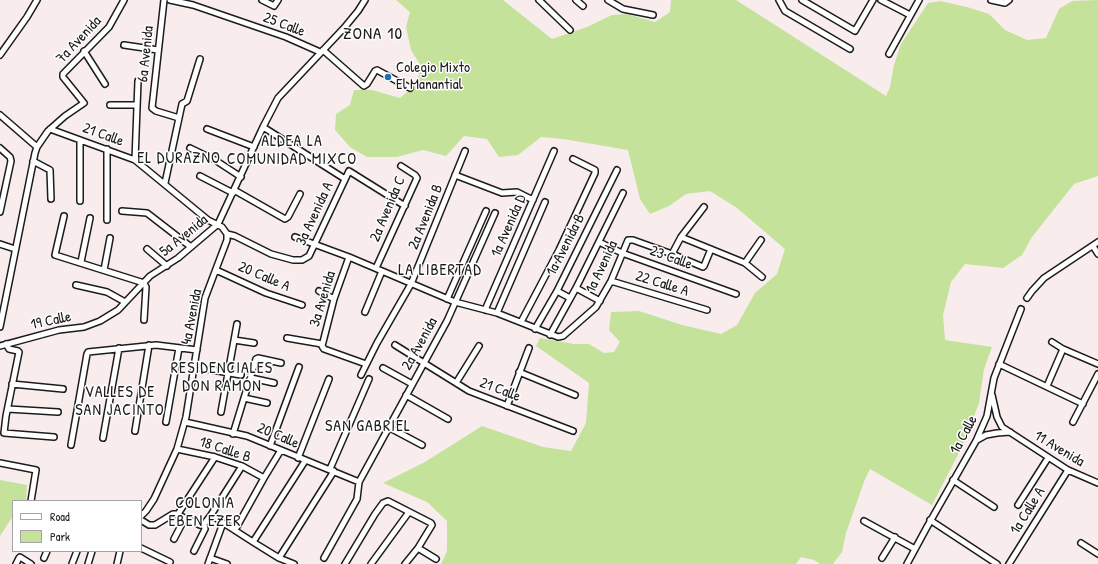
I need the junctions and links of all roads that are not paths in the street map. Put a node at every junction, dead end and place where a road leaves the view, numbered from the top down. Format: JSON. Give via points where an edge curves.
{"nodes":[{"id":1,"x":37,"y":0,"type":"edge"},
{"id":2,"x":124,"y":0,"type":"edge"},
{"id":3,"x":164,"y":0,"type":"edge"},
{"id":4,"x":170,"y":0,"type":"edge"},
{"id":5,"x":262,"y":0,"type":"edge"},
{"id":6,"x":365,"y":0,"type":"edge"},
{"id":7,"x":539,"y":0,"type":"edge"},
{"id":8,"x":576,"y":0,"type":"edge"},
{"id":9,"x":608,"y":0,"type":"edge"},
{"id":10,"x":779,"y":0,"type":"edge"},
{"id":11,"x":802,"y":0,"type":"edge"},
{"id":12,"x":873,"y":0,"type":"edge"},
{"id":13,"x":881,"y":0,"type":"edge"},
{"id":14,"x":919,"y":0,"type":"edge"},
{"id":15,"x":991,"y":0,"type":"edge"},
{"id":16,"x":1008,"y":1,"type":"edge"},
{"id":17,"x":277,"y":2,"type":"edge"},
{"id":18,"x":583,"y":6,"type":"dead end"},
{"id":19,"x":653,"y":15,"type":"dead end"},
{"id":20,"x":910,"y":15,"type":"junction"},
{"id":21,"x":570,"y":30,"type":"dead end"},
{"id":22,"x":124,"y":44,"type":"dead end"},
{"id":23,"x":850,"y":48,"type":"dead end"},
{"id":24,"x":158,"y":50,"type":"junction"},
{"id":25,"x":322,"y":51,"type":"junction"},
{"id":26,"x":84,"y":52,"type":"junction"},
{"id":27,"x":889,"y":54,"type":"dead end"},
{"id":28,"x":0,"y":55,"type":"edge"},
{"id":29,"x":200,"y":59,"type":"dead end"},
{"id":30,"x":138,"y":81,"type":"dead end"},
{"id":31,"x":104,"y":84,"type":"dead end"},
{"id":32,"x":410,"y":88,"type":"dead end"},
{"id":33,"x":110,"y":105,"type":"dead end"},
{"id":34,"x":137,"y":105,"type":"junction"},
{"id":35,"x":0,"y":116,"type":"edge"},
{"id":36,"x":179,"y":118,"type":"junction"},
{"id":37,"x":263,"y":127,"type":"junction"},
{"id":38,"x":50,"y":129,"type":"junction"},
{"id":39,"x":207,"y":129,"type":"dead end"},
{"id":40,"x":80,"y":140,"type":"junction"},
{"id":41,"x":37,"y":147,"type":"junction"},
{"id":42,"x":254,"y":147,"type":"junction"},
{"id":43,"x":0,"y":148,"type":"edge"},
{"id":44,"x":190,"y":148,"type":"dead end"},
{"id":45,"x":107,"y":150,"type":"junction"},
{"id":46,"x":465,"y":151,"type":"dead end"},
{"id":47,"x":554,"y":151,"type":"dead end"},
{"id":48,"x":573,"y":159,"type":"dead end"},
{"id":49,"x":135,"y":160,"type":"junction"},
{"id":50,"x":33,"y":161,"type":"junction"},
{"id":51,"x":401,"y":166,"type":"dead end"},
{"id":52,"x":617,"y":170,"type":"dead end"},
{"id":53,"x":455,"y":175,"type":"junction"},
{"id":54,"x":200,"y":176,"type":"dead end"},
{"id":55,"x":241,"y":177,"type":"junction"},
{"id":56,"x":345,"y":179,"type":"junction"},
{"id":57,"x":165,"y":183,"type":"junction"},
{"id":58,"x":233,"y":192,"type":"junction"},
{"id":59,"x":623,"y":193,"type":"dead end"},
{"id":60,"x":300,"y":194,"type":"dead end"},
{"id":61,"x":51,"y":199,"type":"dead end"},
{"id":62,"x":533,"y":200,"type":"junction"},
{"id":63,"x":80,"y":201,"type":"dead end"},
{"id":64,"x":545,"y":202,"type":"dead end"},
{"id":65,"x":405,"y":206,"type":"junction"},
{"id":66,"x":704,"y":207,"type":"dead end"},
{"id":67,"x":122,"y":211,"type":"dead end"},
{"id":68,"x":486,"y":211,"type":"dead end"},
{"id":69,"x":0,"y":212,"type":"edge"},
{"id":70,"x":495,"y":213,"type":"dead end"},
{"id":71,"x":64,"y":216,"type":"dead end"},
{"id":72,"x":90,"y":218,"type":"dead end"},
{"id":73,"x":107,"y":220,"type":"dead end"},
{"id":74,"x":218,"y":224,"type":"junction"},
{"id":75,"x":228,"y":234,"type":"junction"},
{"id":76,"x":295,"y":237,"type":"dead end"},
{"id":77,"x":681,"y":237,"type":"junction"},
{"id":78,"x":110,"y":238,"type":"dead end"},
{"id":79,"x":761,"y":240,"type":"dead end"},
{"id":80,"x":599,"y":242,"type":"junction"},
{"id":81,"x":1098,"y":242,"type":"edge"},
{"id":82,"x":0,"y":244,"type":"edge"},
{"id":83,"x":314,"y":244,"type":"junction"},
{"id":84,"x":1092,"y":246,"type":"junction"},
{"id":85,"x":191,"y":247,"type":"junction"},
{"id":86,"x":15,"y":249,"type":"junction"},
{"id":87,"x":147,"y":249,"type":"dead end"},
{"id":88,"x":711,"y":249,"type":"junction"},
{"id":89,"x":622,"y":253,"type":"junction"},
{"id":90,"x":672,"y":254,"type":"junction"},
{"id":91,"x":1098,"y":254,"type":"edge"},
{"id":92,"x":349,"y":257,"type":"junction"},
{"id":93,"x":307,"y":258,"type":"joint"},
{"id":94,"x":81,"y":262,"type":"junction"},
{"id":95,"x":748,"y":265,"type":"junction"},
{"id":96,"x":167,"y":266,"type":"junction"},
{"id":97,"x":376,"y":268,"type":"junction"},
{"id":98,"x":104,"y":270,"type":"junction"},
{"id":99,"x":216,"y":270,"type":"junction"},
{"id":100,"x":382,"y":271,"type":"junction"},
{"id":101,"x":762,"y":277,"type":"dead end"},
{"id":102,"x":611,"y":281,"type":"junction"},
{"id":103,"x":144,"y":283,"type":"junction"},
{"id":104,"x":76,"y":284,"type":"dead end"},
{"id":105,"x":411,"y":284,"type":"junction"},
{"id":106,"x":576,"y":288,"type":"junction"},
{"id":107,"x":318,"y":291,"type":"dead end"},
{"id":108,"x":557,"y":291,"type":"junction"},
{"id":109,"x":736,"y":294,"type":"dead end"},
{"id":110,"x":570,"y":298,"type":"junction"},
{"id":111,"x":1027,"y":298,"type":"dead end"},
{"id":112,"x":334,"y":299,"type":"junction"},
{"id":113,"x":447,"y":299,"type":"junction"},
{"id":114,"x":600,"y":301,"type":"junction"},
{"id":115,"x":125,"y":302,"type":"junction"},
{"id":116,"x":455,"y":302,"type":"junction"},
{"id":117,"x":302,"y":305,"type":"dead end"},
{"id":118,"x":1021,"y":309,"type":"dead end"},
{"id":119,"x":485,"y":310,"type":"junction"},
{"id":120,"x":706,"y":310,"type":"dead end"},
{"id":121,"x":365,"y":312,"type":"dead end"},
{"id":122,"x":497,"y":313,"type":"junction"},
{"id":123,"x":106,"y":318,"type":"joint"},
{"id":124,"x":144,"y":320,"type":"dead end"},
{"id":125,"x":521,"y":322,"type":"junction"},
{"id":126,"x":237,"y":324,"type":"dead end"},
{"id":127,"x":0,"y":327,"type":"edge"},
{"id":128,"x":535,"y":329,"type":"junction"},
{"id":129,"x":550,"y":335,"type":"junction"},
{"id":130,"x":287,"y":338,"type":"dead end"},
{"id":131,"x":234,"y":340,"type":"junction"},
{"id":132,"x":1052,"y":342,"type":"dead end"},
{"id":133,"x":254,"y":343,"type":"dead end"},
{"id":134,"x":6,"y":344,"type":"junction"},
{"id":135,"x":149,"y":345,"type":"junction"},
{"id":136,"x":395,"y":345,"type":"dead end"},
{"id":137,"x":0,"y":346,"type":"edge"},
{"id":138,"x":323,"y":346,"type":"junction"},
{"id":139,"x":479,"y":346,"type":"dead end"},
{"id":140,"x":119,"y":348,"type":"junction"},
{"id":141,"x":179,"y":348,"type":"junction"},
{"id":142,"x":529,"y":348,"type":"dead end"},
{"id":143,"x":1063,"y":349,"type":"junction"},
{"id":144,"x":197,"y":350,"type":"junction"},
{"id":145,"x":281,"y":363,"type":"dead end"},
{"id":146,"x":423,"y":363,"type":"junction"},
{"id":147,"x":366,"y":364,"type":"junction"},
{"id":148,"x":999,"y":364,"type":"junction"},
{"id":149,"x":1098,"y":364,"type":"edge"},
{"id":150,"x":195,"y":367,"type":"junction"},
{"id":151,"x":299,"y":367,"type":"dead end"},
{"id":152,"x":383,"y":368,"type":"dead end"},
{"id":153,"x":519,"y":372,"type":"junction"},
{"id":154,"x":229,"y":373,"type":"junction"},
{"id":155,"x":1098,"y":374,"type":"edge"},
{"id":156,"x":241,"y":375,"type":"dead end"},
{"id":157,"x":361,"y":375,"type":"dead end"},
{"id":158,"x":251,"y":378,"type":"junction"},
{"id":159,"x":329,"y":379,"type":"dead end"},
{"id":160,"x":369,"y":379,"type":"dead end"},
{"id":161,"x":274,"y":382,"type":"dead end"},
{"id":162,"x":456,"y":383,"type":"junction"},
{"id":163,"x":12,"y":384,"type":"junction"},
{"id":164,"x":412,"y":384,"type":"junction"},
{"id":165,"x":1047,"y":386,"type":"junction"},
{"id":166,"x":63,"y":389,"type":"dead end"},
{"id":167,"x":991,"y":392,"type":"junction"},
{"id":168,"x":575,"y":395,"type":"dead end"},
{"id":169,"x":406,"y":396,"type":"junction"},
{"id":170,"x":244,"y":398,"type":"junction"},
{"id":171,"x":267,"y":403,"type":"dead end"},
{"id":172,"x":1083,"y":404,"type":"junction"},
{"id":173,"x":507,"y":406,"type":"junction"},
{"id":174,"x":8,"y":409,"type":"junction"},
{"id":175,"x":58,"y":412,"type":"dead end"},
{"id":176,"x":222,"y":412,"type":"dead end"},
{"id":177,"x":3,"y":415,"type":"edge"},
{"id":178,"x":448,"y":419,"type":"dead end"},
{"id":179,"x":166,"y":422,"type":"dead end"},
{"id":180,"x":185,"y":422,"type":"junction"},
{"id":181,"x":1074,"y":422,"type":"dead end"},
{"id":182,"x":390,"y":428,"type":"junction"},
{"id":183,"x":135,"y":431,"type":"dead end"},
{"id":184,"x":573,"y":431,"type":"dead end"},
{"id":185,"x":1010,"y":432,"type":"junction"},
{"id":186,"x":233,"y":434,"type":"junction"},
{"id":187,"x":54,"y":437,"type":"dead end"},
{"id":188,"x":103,"y":438,"type":"dead end"},
{"id":189,"x":976,"y":441,"type":"junction"},
{"id":190,"x":71,"y":444,"type":"dead end"},
{"id":191,"x":422,"y":445,"type":"dead end"},
{"id":192,"x":270,"y":446,"type":"junction"},
{"id":193,"x":177,"y":449,"type":"junction"},
{"id":194,"x":281,"y":450,"type":"junction"},
{"id":195,"x":214,"y":457,"type":"junction"},
{"id":196,"x":298,"y":458,"type":"junction"},
{"id":197,"x":1048,"y":458,"type":"junction"},
{"id":198,"x":305,"y":461,"type":"junction"},
{"id":199,"x":0,"y":463,"type":"edge"},
{"id":200,"x":242,"y":466,"type":"junction"},
{"id":201,"x":332,"y":470,"type":"junction"},
{"id":202,"x":1068,"y":470,"type":"junction"},
{"id":203,"x":264,"y":478,"type":"junction"},
{"id":204,"x":953,"y":480,"type":"junction"},
{"id":205,"x":359,"y":482,"type":"junction"},
{"id":206,"x":1098,"y":484,"type":"edge"},
{"id":207,"x":30,"y":500,"type":"edge"},
{"id":208,"x":1018,"y":505,"type":"dead end"},
{"id":209,"x":994,"y":507,"type":"dead end"},
{"id":210,"x":410,"y":512,"type":"junction"},
{"id":211,"x":178,"y":514,"type":"junction"},
{"id":212,"x":142,"y":515,"type":"edge"},
{"id":213,"x":211,"y":515,"type":"junction"},
{"id":214,"x":185,"y":518,"type":"junction"},
{"id":215,"x":930,"y":520,"type":"junction"},
{"id":216,"x":142,"y":521,"type":"edge"},
{"id":217,"x":864,"y":521,"type":"dead end"},
{"id":218,"x":223,"y":523,"type":"junction"},
{"id":219,"x":204,"y":524,"type":"junction"},
{"id":220,"x":235,"y":530,"type":"junction"},
{"id":221,"x":895,"y":537,"type":"junction"},
{"id":222,"x":174,"y":539,"type":"dead end"},
{"id":223,"x":253,"y":542,"type":"junction"},
{"id":224,"x":1081,"y":543,"type":"dead end"},
{"id":225,"x":142,"y":548,"type":"edge"},
{"id":226,"x":418,"y":548,"type":"junction"},
{"id":227,"x":915,"y":548,"type":"junction"},
{"id":228,"x":194,"y":551,"type":"dead end"},
{"id":229,"x":47,"y":552,"type":"edge"},
{"id":230,"x":77,"y":552,"type":"edge"},
{"id":231,"x":92,"y":552,"type":"edge"},
{"id":232,"x":120,"y":552,"type":"edge"},
{"id":233,"x":1098,"y":554,"type":"edge"},
{"id":234,"x":44,"y":558,"type":"dead end"},
{"id":235,"x":210,"y":558,"type":"junction"},
{"id":236,"x":279,"y":558,"type":"junction"},
{"id":237,"x":324,"y":558,"type":"dead end"},
{"id":238,"x":882,"y":558,"type":"dead end"},
{"id":239,"x":436,"y":559,"type":"dead end"},
{"id":240,"x":170,"y":562,"type":"dead end"},
{"id":241,"x":16,"y":564,"type":"edge"},
{"id":242,"x":31,"y":564,"type":"edge"},
{"id":243,"x":72,"y":564,"type":"edge"},
{"id":244,"x":88,"y":564,"type":"edge"},
{"id":245,"x":117,"y":564,"type":"edge"},
{"id":246,"x":208,"y":564,"type":"edge"},
{"id":247,"x":227,"y":564,"type":"edge"},
{"id":248,"x":293,"y":564,"type":"edge"},
{"id":249,"x":345,"y":564,"type":"edge"},
{"id":250,"x":371,"y":564,"type":"edge"},
{"id":251,"x":405,"y":564,"type":"edge"},
{"id":252,"x":907,"y":564,"type":"edge"},
{"id":253,"x":997,"y":564,"type":"edge"},
{"id":254,"x":1009,"y":564,"type":"edge"}],
"edges":[{"from":1,"to":28,"type":"street"},
{"from":2,"to":26,"type":"street","name":"7a Avenida","via":[[109,27]]},
{"from":3,"to":24,"type":"street","name":"6a Avenida"},
{"from":4,"to":25,"type":"street","name":"25 Calle","via":[[193,5]]},
{"from":5,"to":17,"type":"street","via":[[273,5]]},
{"from":6,"to":25,"type":"street","name":"5a Avenida"},
{"from":7,"to":21,"type":"street"},
{"from":8,"to":18,"type":"street"},
{"from":9,"to":19,"type":"street","via":[[623,9]]},
{"from":10,"to":23,"type":"street","via":[[785,11]]},
{"from":11,"to":12,"type":"street","via":[[855,31]]},
{"from":13,"to":20,"type":"street"},
{"from":14,"to":20,"type":"street"},
{"from":15,"to":16,"type":"street","via":[[1005,3]]},
{"from":20,"to":27,"type":"street"},
{"from":22,"to":24,"type":"street"},
{"from":24,"to":36,"type":"street","name":"6a Avenida","via":[[152,108]]},
{"from":25,"to":32,"type":"street","name":"25 Calle","via":[[366,86],[376,70]]},
{"from":25,"to":37,"type":"street","name":"5a Avenida","via":[[278,98]]},
{"from":26,"to":31,"type":"street"},
{"from":26,"to":38,"type":"street","name":"7a Avenida","via":[[63,74],[84,104]]},
{"from":29,"to":36,"type":"street"},
{"from":30,"to":34,"type":"street"},
{"from":33,"to":34,"type":"street"},
{"from":34,"to":49,"type":"street"},
{"from":35,"to":41,"type":"street"},
{"from":36,"to":57,"type":"street"},
{"from":37,"to":42,"type":"street","name":"5a Avenida"},
{"from":37,"to":56,"type":"street"},
{"from":38,"to":40,"type":"street","name":"21 Calle"},
{"from":38,"to":41,"type":"street"},
{"from":39,"to":42,"type":"street"},
{"from":40,"to":45,"type":"street","name":"21 Calle"},
{"from":40,"to":63,"type":"street"},
{"from":41,"to":50,"type":"street"},
{"from":42,"to":55,"type":"street","name":"5a Avenida"},
{"from":43,"to":69,"type":"street","via":[[10,159]]},
{"from":44,"to":55,"type":"street"},
{"from":45,"to":49,"type":"street","name":"21 Calle"},
{"from":45,"to":73,"type":"street"},
{"from":46,"to":53,"type":"street","name":"2a Avenida B"},
{"from":47,"to":62,"type":"street","name":"1a Avenida D"},
{"from":48,"to":125,"type":"street","via":[[596,171],[559,250]]},
{"from":49,"to":57,"type":"street","name":"21 Calle"},
{"from":50,"to":61,"type":"street","via":[[50,170]]},
{"from":50,"to":86,"type":"street"},
{"from":51,"to":65,"type":"street","name":"2a Avenida C","via":[[417,176]]},
{"from":52,"to":108,"type":"street","name":"1a Avenida B"},
{"from":53,"to":62,"type":"street","via":[[502,193],[517,192]]},
{"from":53,"to":105,"type":"street","name":"2a Avenida B"},
{"from":54,"to":58,"type":"street"},
{"from":55,"to":58,"type":"street","name":"5a Avenida"},
{"from":56,"to":65,"type":"street","via":[[351,171]]},
{"from":56,"to":83,"type":"street","name":"3a Avenida A"},
{"from":57,"to":74,"type":"street","name":"21 Calle","via":[[208,220]]},
{"from":58,"to":60,"type":"street","via":[[285,219]]},
{"from":58,"to":74,"type":"street","name":"5a Avenida"},
{"from":59,"to":80,"type":"street"},
{"from":62,"to":119,"type":"street","name":"1a Avenida D"},
{"from":64,"to":122,"type":"street"},
{"from":65,"to":97,"type":"street","name":"2a Avenida C"},
{"from":66,"to":77,"type":"street"},
{"from":67,"to":85,"type":"street","via":[[148,213]]},
{"from":68,"to":113,"type":"street"},
{"from":70,"to":116,"type":"street","name":"2a Avenida"},
{"from":71,"to":94,"type":"street","via":[[55,255]]},
{"from":72,"to":94,"type":"street"},
{"from":74,"to":75,"type":"street","name":"21 Calle"},
{"from":74,"to":85,"type":"street","name":"5a Avenida"},
{"from":75,"to":93,"type":"street","name":"21 Calle","via":[[271,254],[293,260]]},
{"from":75,"to":99,"type":"street","name":"4a Avenida"},
{"from":76,"to":83,"type":"street"},
{"from":77,"to":88,"type":"street"},
{"from":77,"to":90,"type":"street"},
{"from":78,"to":98,"type":"street"},
{"from":79,"to":95,"type":"street"},
{"from":80,"to":89,"type":"street","name":"23 Calle"},
{"from":80,"to":106,"type":"street"},
{"from":81,"to":84,"type":"street"},
{"from":82,"to":86,"type":"street"},
{"from":83,"to":92,"type":"street"},
{"from":83,"to":93,"type":"street","name":"3a Avenida A"},
{"from":84,"to":91,"type":"street"},
{"from":84,"to":111,"type":"street","via":[[1044,278]]},
{"from":85,"to":96,"type":"street","name":"5a Avenida"},
{"from":86,"to":127,"type":"street"},
{"from":87,"to":96,"type":"street"},
{"from":88,"to":90,"type":"street","via":[[702,267]]},
{"from":88,"to":95,"type":"street"},
{"from":89,"to":90,"type":"street","name":"1a Avenida","via":[[630,239]]},
{"from":89,"to":102,"type":"street","name":"1a Avenida"},
{"from":89,"to":109,"type":"street","name":"23 Calle"},
{"from":92,"to":97,"type":"street"},
{"from":92,"to":112,"type":"street","name":"3a Avenida"},
{"from":94,"to":98,"type":"street"},
{"from":95,"to":101,"type":"street"},
{"from":96,"to":103,"type":"street","name":"5a Avenida","via":[[150,276]]},
{"from":97,"to":100,"type":"street"},
{"from":98,"to":103,"type":"street"},
{"from":99,"to":117,"type":"street","name":"20 Calle A","via":[[266,293]]},
{"from":99,"to":144,"type":"street","name":"4a Avenida","via":[[204,302]]},
{"from":100,"to":105,"type":"street"},
{"from":100,"to":121,"type":"street"},
{"from":102,"to":114,"type":"street","name":"1a Avenida"},
{"from":102,"to":120,"type":"street","name":"22 Calle A"},
{"from":103,"to":115,"type":"street","name":"5a Avenida"},
{"from":103,"to":124,"type":"street"},
{"from":104,"to":115,"type":"street","via":[[107,292]]},
{"from":105,"to":113,"type":"street"},
{"from":105,"to":147,"type":"street","name":"2a Avenida B"},
{"from":106,"to":110,"type":"street"},
{"from":106,"to":114,"type":"street"},
{"from":107,"to":112,"type":"street"},
{"from":108,"to":110,"type":"street"},
{"from":108,"to":128,"type":"street","name":"1a Avenida B"},
{"from":110,"to":129,"type":"street"},
{"from":112,"to":138,"type":"street","name":"3a Avenida"},
{"from":113,"to":116,"type":"street"},
{"from":114,"to":129,"type":"street","name":"1a Avenida","via":[[594,310],[560,337]]},
{"from":115,"to":123,"type":"street","name":"5a Avenida"},
{"from":116,"to":119,"type":"street"},
{"from":116,"to":146,"type":"street","name":"2a Avenida"},
{"from":118,"to":148,"type":"street","name":"1a Calle"},
{"from":119,"to":122,"type":"street"},
{"from":122,"to":125,"type":"street"},
{"from":123,"to":134,"type":"street","name":"19 Calle","via":[[84,327],[59,330]]},
{"from":125,"to":128,"type":"street"},
{"from":126,"to":131,"type":"street"},
{"from":128,"to":129,"type":"street"},
{"from":130,"to":138,"type":"street"},
{"from":131,"to":133,"type":"street"},
{"from":131,"to":154,"type":"street"},
{"from":132,"to":143,"type":"street"},
{"from":134,"to":137,"type":"street","name":"19 Calle"},
{"from":134,"to":163,"type":"street","via":[[9,349],[19,352]]},
{"from":135,"to":140,"type":"street"},
{"from":135,"to":141,"type":"street"},
{"from":135,"to":183,"type":"street"},
{"from":136,"to":146,"type":"street","name":"21 Calle"},
{"from":138,"to":147,"type":"street"},
{"from":139,"to":162,"type":"street"},
{"from":140,"to":188,"type":"street"},
{"from":140,"to":190,"type":"street","via":[[88,352]]},
{"from":141,"to":144,"type":"street"},
{"from":141,"to":179,"type":"street"},
{"from":142,"to":153,"type":"street"},
{"from":143,"to":149,"type":"street"},
{"from":143,"to":165,"type":"street"},
{"from":144,"to":150,"type":"street","name":"4a Avenida"},
{"from":145,"to":158,"type":"street","via":[[256,358]]},
{"from":146,"to":162,"type":"street","name":"21 Calle"},
{"from":146,"to":164,"type":"street","name":"2a Avenida"},
{"from":147,"to":157,"type":"street","name":"2a Avenida B"},
{"from":148,"to":165,"type":"street"},
{"from":148,"to":167,"type":"street","name":"1a Calle"},
{"from":150,"to":154,"type":"street"},
{"from":150,"to":180,"type":"street","name":"4a Avenida"},
{"from":151,"to":192,"type":"street"},
{"from":152,"to":164,"type":"street"},
{"from":153,"to":168,"type":"street"},
{"from":153,"to":173,"type":"street"},
{"from":154,"to":156,"type":"street"},
{"from":154,"to":176,"type":"street"},
{"from":155,"to":172,"type":"street"},
{"from":158,"to":161,"type":"street"},
{"from":158,"to":170,"type":"street"},
{"from":159,"to":196,"type":"street"},
{"from":160,"to":201,"type":"street"},
{"from":162,"to":173,"type":"street","name":"21 Calle"},
{"from":163,"to":166,"type":"street"},
{"from":163,"to":174,"type":"street"},
{"from":164,"to":169,"type":"street","name":"2a Avenida"},
{"from":165,"to":172,"type":"street"},
{"from":167,"to":185,"type":"street","name":"11 Avenida","via":[[997,417],[1002,427]]},
{"from":167,"to":189,"type":"street","name":"1a Calle","via":[[988,416]]},
{"from":169,"to":178,"type":"street"},
{"from":169,"to":182,"type":"street","name":"2a Avenida"},
{"from":170,"to":171,"type":"street"},
{"from":170,"to":186,"type":"street"},
{"from":172,"to":181,"type":"street"},
{"from":173,"to":184,"type":"street","name":"21 Calle"},
{"from":174,"to":175,"type":"street"},
{"from":174,"to":177,"type":"street"},
{"from":177,"to":187,"type":"street","via":[[4,433]]},
{"from":180,"to":186,"type":"street","name":"20 Calle"},
{"from":180,"to":193,"type":"street","name":"4a Avenida"},
{"from":182,"to":191,"type":"street"},
{"from":182,"to":205,"type":"street","name":"2a Avenida"},
{"from":185,"to":189,"type":"street","via":[[997,432]]},
{"from":185,"to":197,"type":"street","name":"11 Avenida"},
{"from":186,"to":192,"type":"street","name":"20 Calle","via":[[247,436]]},
{"from":189,"to":204,"type":"street","name":"1a Calle"},
{"from":192,"to":194,"type":"street","name":"20 Calle"},
{"from":193,"to":195,"type":"street","name":"18 Calle B"},
{"from":193,"to":212,"type":"street","name":"4a Avenida","via":[[154,499]]},
{"from":194,"to":196,"type":"street","name":"20 Calle"},
{"from":194,"to":203,"type":"street"},
{"from":195,"to":200,"type":"street","name":"18 Calle B"},
{"from":195,"to":211,"type":"street"},
{"from":196,"to":198,"type":"street","name":"20 Calle"},
{"from":197,"to":202,"type":"street","name":"11 Avenida"},
{"from":197,"to":208,"type":"street"},
{"from":198,"to":201,"type":"street","name":"20 Calle"},
{"from":198,"to":223,"type":"street"},
{"from":199,"to":207,"type":"street","via":[[36,470]]},
{"from":200,"to":203,"type":"street","name":"18 Calle B"},
{"from":200,"to":213,"type":"street"},
{"from":201,"to":205,"type":"street","name":"20 Calle"},
{"from":201,"to":236,"type":"street"},
{"from":202,"to":206,"type":"street","name":"11 Avenida"},
{"from":202,"to":254,"type":"street","name":"1a Calle A"},
{"from":203,"to":220,"type":"street"},
{"from":204,"to":209,"type":"street"},
{"from":204,"to":215,"type":"street","name":"1a Calle"},
{"from":205,"to":237,"type":"street","name":"2a Avenida","via":[[357,499]]},
{"from":210,"to":226,"type":"street","via":[[432,525]]},
{"from":210,"to":249,"type":"street","via":[[388,501],[383,503]]},
{"from":210,"to":250,"type":"street"},
{"from":211,"to":214,"type":"street"},
{"from":211,"to":216,"type":"street","via":[[173,514],[152,526]]},
{"from":213,"to":218,"type":"street"},
{"from":213,"to":219,"type":"street"},
{"from":214,"to":219,"type":"street","via":[[196,524]]},
{"from":214,"to":222,"type":"street"},
{"from":215,"to":227,"type":"street","name":"1a Calle"},
{"from":215,"to":253,"type":"street"},
{"from":217,"to":221,"type":"street"},
{"from":218,"to":220,"type":"street"},
{"from":218,"to":235,"type":"street"},
{"from":219,"to":228,"type":"street","via":[[205,529]]},
{"from":220,"to":223,"type":"street"},
{"from":221,"to":227,"type":"street"},
{"from":221,"to":238,"type":"street"},
{"from":223,"to":236,"type":"street"},
{"from":224,"to":233,"type":"street"},
{"from":225,"to":240,"type":"street"},
{"from":226,"to":239,"type":"street"},
{"from":226,"to":251,"type":"street"},
{"from":227,"to":252,"type":"street","name":"1a Calle"},
{"from":229,"to":234,"type":"street"},
{"from":230,"to":243,"type":"street"},
{"from":231,"to":244,"type":"street"},
{"from":232,"to":245,"type":"street"},
{"from":235,"to":246,"type":"street"},
{"from":235,"to":247,"type":"street"},
{"from":236,"to":248,"type":"street"},
{"from":241,"to":242,"type":"street","via":[[20,557]]}]}
